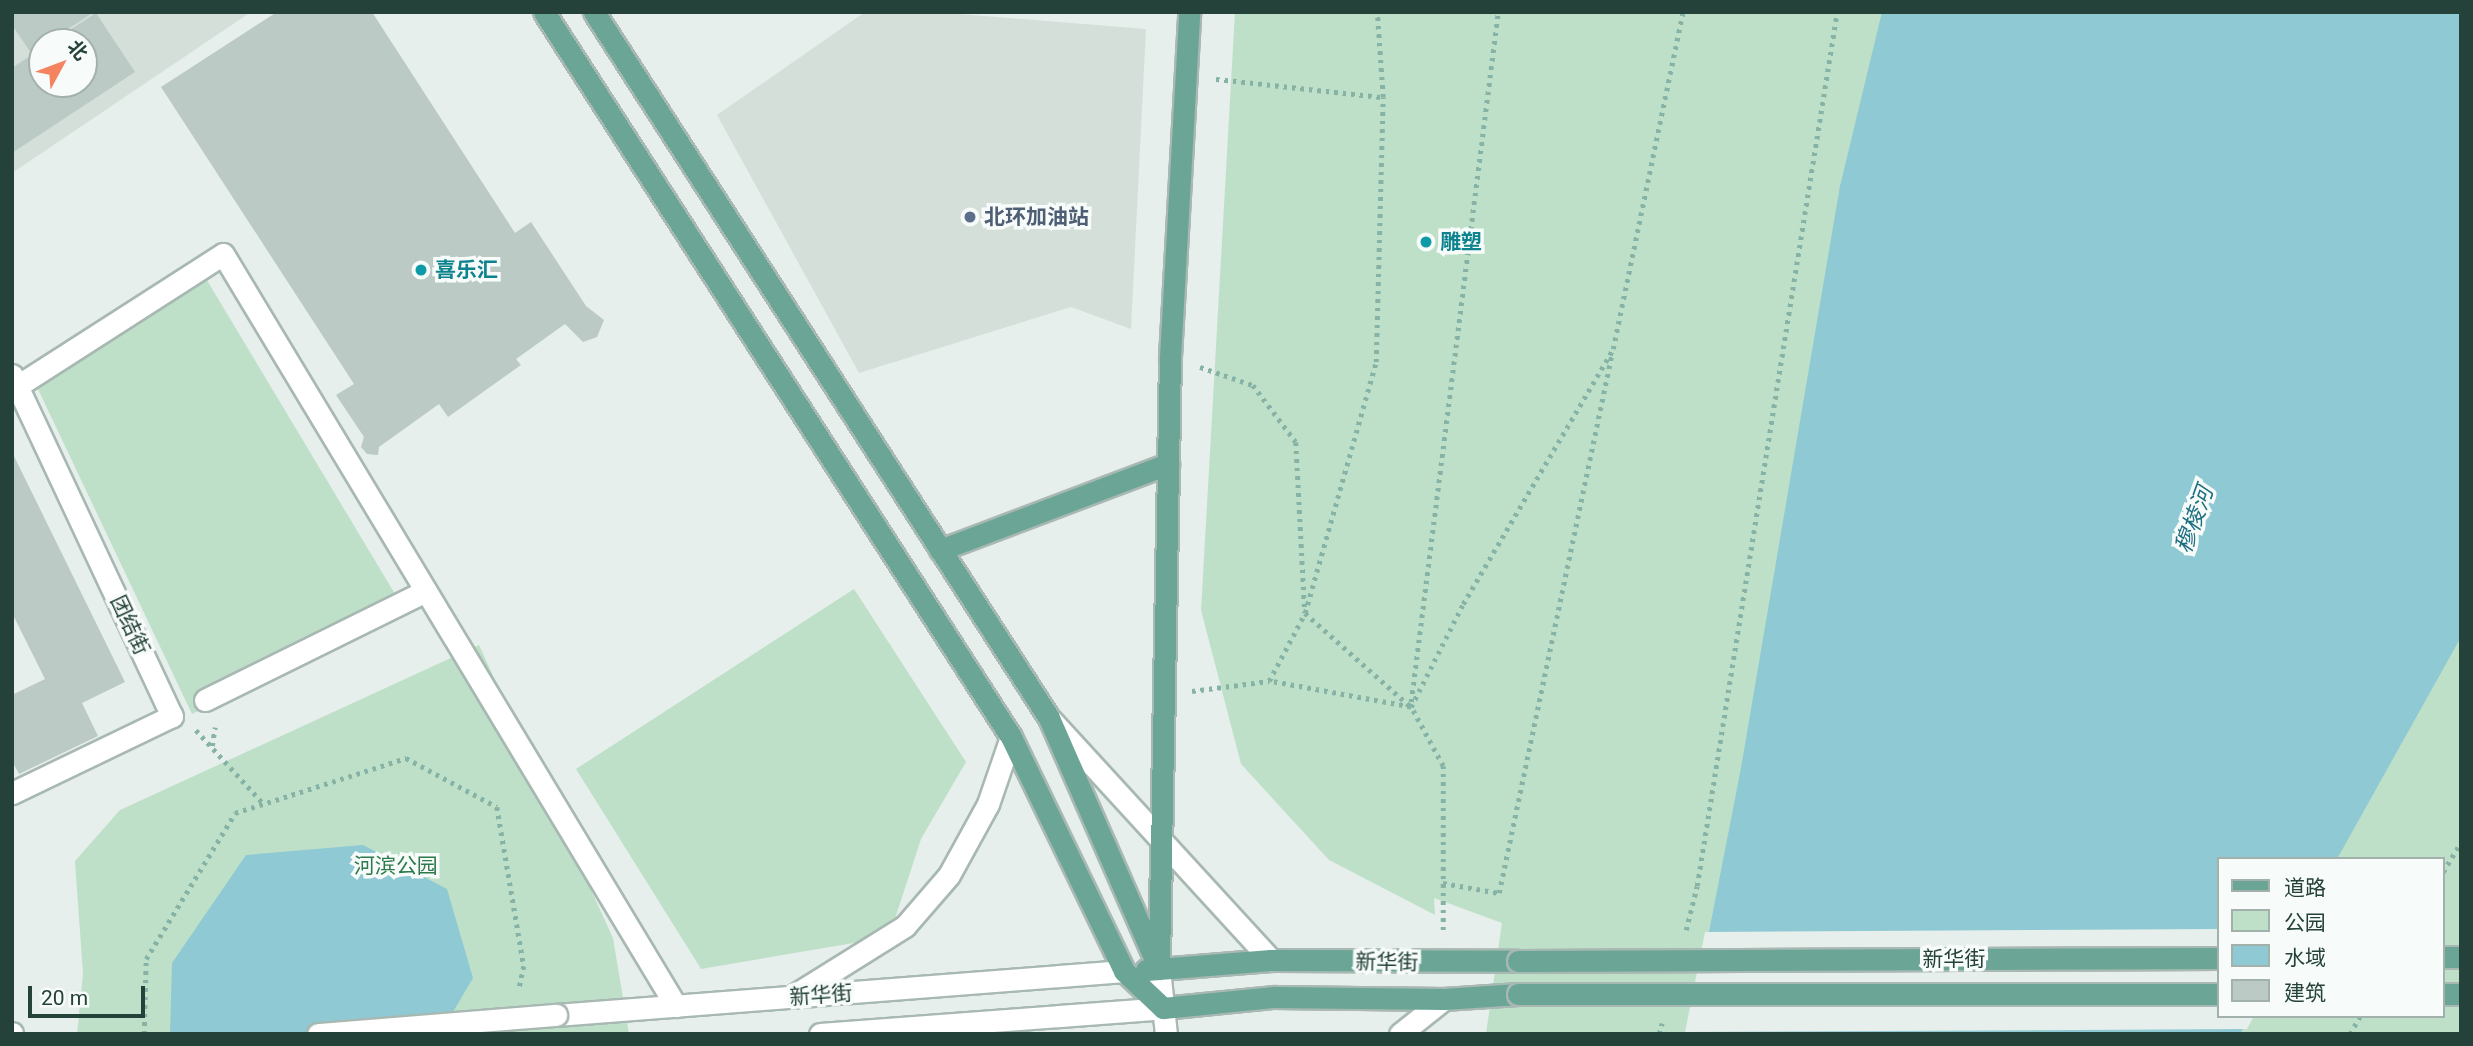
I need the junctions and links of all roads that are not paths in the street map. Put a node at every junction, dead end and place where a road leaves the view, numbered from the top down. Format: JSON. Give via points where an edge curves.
{"nodes":[{"id":1,"x":544,"y":12,"type":"edge"},
{"id":2,"x":594,"y":12,"type":"edge"},
{"id":3,"x":1189,"y":12,"type":"edge"},
{"id":4,"x":15,"y":380,"type":"edge"},
{"id":5,"x":1168,"y":464,"type":"junction"},
{"id":6,"x":940,"y":550,"type":"junction"},
{"id":7,"x":426,"y":591,"type":"junction"},
{"id":8,"x":205,"y":700,"type":"dead end"},
{"id":9,"x":1049,"y":718,"type":"junction"},
{"id":10,"x":1011,"y":737,"type":"junction"},
{"id":11,"x":12,"y":793,"type":"edge"},
{"id":12,"x":1162,"y":841,"type":"junction"},
{"id":13,"x":2218,"y":958,"type":"edge"},
{"id":14,"x":1271,"y":960,"type":"junction"},
{"id":15,"x":1159,"y":969,"type":"junction"},
{"id":16,"x":1124,"y":971,"type":"junction"},
{"id":17,"x":2218,"y":994,"type":"edge"},
{"id":18,"x":790,"y":997,"type":"junction"},
{"id":19,"x":1444,"y":999,"type":"junction"},
{"id":20,"x":676,"y":1006,"type":"junction"},
{"id":21,"x":1163,"y":1008,"type":"junction"},
{"id":22,"x":875,"y":1032,"type":"edge"},
{"id":23,"x":318,"y":1034,"type":"edge"},
{"id":24,"x":820,"y":1034,"type":"edge"},
{"id":25,"x":1166,"y":1034,"type":"edge"},
{"id":26,"x":1400,"y":1034,"type":"edge"}],
"edges":[{"from":1,"to":10,"type":"main road"},
{"from":2,"to":6,"type":"main road"},
{"from":3,"to":5,"type":"main road"},
{"from":4,"to":7,"type":"street","via":[[223,254]]},
{"from":4,"to":11,"type":"street","name":"团结街","via":[[172,716]]},
{"from":5,"to":6,"type":"main road"},
{"from":5,"to":12,"type":"main road"},
{"from":6,"to":9,"type":"main road"},
{"from":7,"to":8,"type":"street"},
{"from":7,"to":20,"type":"street"},
{"from":9,"to":12,"type":"street"},
{"from":9,"to":15,"type":"main road"},
{"from":10,"to":16,"type":"main road"},
{"from":10,"to":18,"type":"street","via":[[988,804],[949,875],[905,926]]},
{"from":12,"to":14,"type":"street"},
{"from":12,"to":15,"type":"main road"},
{"from":13,"to":14,"type":"main road","name":"新华街","bridge":true},
{"from":14,"to":15,"type":"main road","name":"新华街"},
{"from":15,"to":16,"type":"main road","name":"新华街"},
{"from":15,"to":21,"type":"street"},
{"from":16,"to":18,"type":"street","name":"新华街"},
{"from":16,"to":21,"type":"main road"},
{"from":17,"to":19,"type":"main road","name":"新华街","bridge":true,"via":[[1518,994]]},
{"from":18,"to":20,"type":"street","name":"新华街"},
{"from":19,"to":21,"type":"main road","name":"新华街","via":[[1274,997]]},
{"from":19,"to":26,"type":"street"},
{"from":20,"to":23,"type":"street","name":"新华街","bridge":true},
{"from":21,"to":22,"type":"street","name":"新华街"},
{"from":21,"to":25,"type":"street"},
{"from":22,"to":24,"type":"street","name":"新华街"}]}
